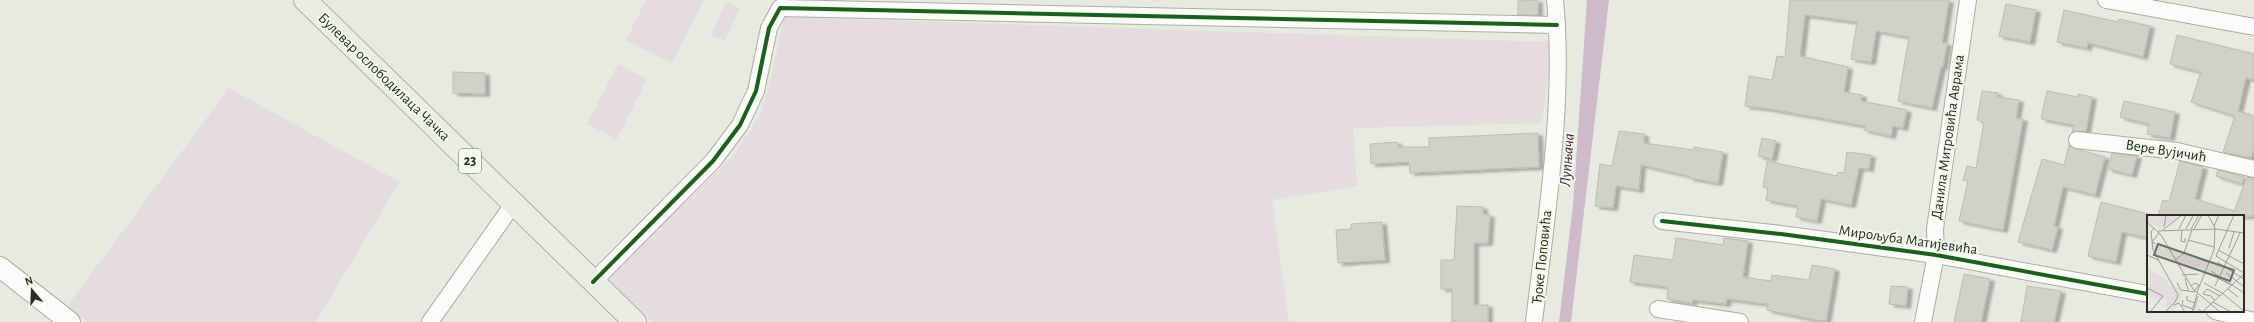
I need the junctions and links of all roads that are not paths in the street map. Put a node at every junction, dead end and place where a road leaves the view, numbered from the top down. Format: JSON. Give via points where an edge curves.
{"nodes":[{"id":1,"x":305,"y":0,"type":"edge"},
{"id":2,"x":1555,"y":0,"type":"edge"},
{"id":3,"x":1968,"y":0,"type":"edge"},
{"id":4,"x":2106,"y":0,"type":"edge"},
{"id":5,"x":778,"y":4,"type":"edge"},
{"id":6,"x":1557,"y":25,"type":"junction"},
{"id":7,"x":2254,"y":27,"type":"edge"},
{"id":8,"x":2077,"y":140,"type":"dead end"},
{"id":9,"x":2254,"y":169,"type":"edge"},
{"id":10,"x":514,"y":203,"type":"junction"},
{"id":11,"x":1662,"y":221,"type":"dead end"},
{"id":12,"x":1936,"y":255,"type":"junction"},
{"id":13,"x":0,"y":267,"type":"edge"},
{"id":14,"x":593,"y":282,"type":"junction"},
{"id":15,"x":2147,"y":294,"type":"edge"},
{"id":16,"x":1658,"y":308,"type":"dead end"},
{"id":17,"x":2219,"y":312,"type":"edge"},
{"id":18,"x":2254,"y":321,"type":"edge"},
{"id":19,"x":70,"y":322,"type":"edge"},
{"id":20,"x":430,"y":322,"type":"edge"},
{"id":21,"x":636,"y":322,"type":"edge"},
{"id":22,"x":1534,"y":322,"type":"edge"},
{"id":23,"x":1740,"y":322,"type":"edge"},
{"id":24,"x":1923,"y":322,"type":"edge"}],
"edges":[{"from":1,"to":10,"type":"main road","name":"Булевар ослободилаца Чачка","number":"23"},
{"from":2,"to":6,"type":"street","name":"Ђоке Поповића"},
{"from":3,"to":12,"type":"street","name":"Данила Митровића Аврама","via":[[1935,229]]},
{"from":4,"to":7,"type":"street"},
{"from":5,"to":6,"type":"street"},
{"from":5,"to":14,"type":"street","via":[[769,28],[756,91],[740,125],[713,161]]},
{"from":6,"to":22,"type":"street","name":"Ђоке Поповића","via":[[1554,133]]},
{"from":8,"to":9,"type":"street","name":"Вере Вујичић","via":[[2177,151]]},
{"from":10,"to":14,"type":"main road","name":"Булевар ослободилаца Чачка","number":"23"},
{"from":10,"to":20,"type":"street"},
{"from":11,"to":12,"type":"street","name":"Мирољуба Матијевића"},
{"from":12,"to":15,"type":"street","name":"Мирољуба Матијевића"},
{"from":12,"to":24,"type":"street","name":"Данила Митровића Аврама"},
{"from":13,"to":19,"type":"street"},
{"from":14,"to":21,"type":"main road","name":"Булевар ослободилаца Чачка","number":"23"},
{"from":16,"to":23,"type":"street"},
{"from":17,"to":18,"type":"street"}]}
